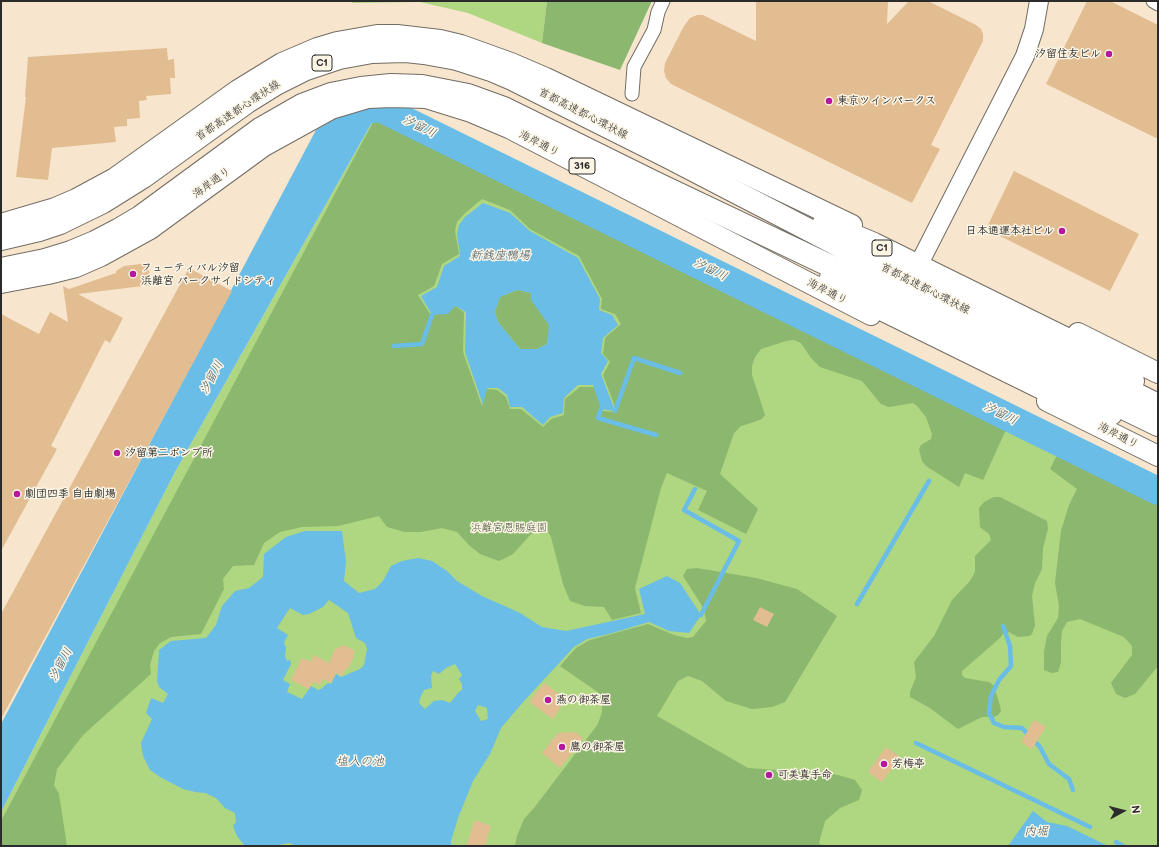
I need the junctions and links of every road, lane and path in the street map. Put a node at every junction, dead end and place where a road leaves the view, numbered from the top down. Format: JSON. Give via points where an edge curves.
{"nodes":[{"id":1,"x":663,"y":1,"type":"edge"},
{"id":2,"x":1039,"y":1,"type":"edge"},
{"id":3,"x":1153,"y":1,"type":"edge"},
{"id":4,"x":1158,"y":4,"type":"edge"},
{"id":5,"x":632,"y":94,"type":"dead end"},
{"id":6,"x":668,"y":157,"type":"junction"},
{"id":7,"x":656,"y":183,"type":"junction"},
{"id":8,"x":1,"y":224,"type":"edge"},
{"id":9,"x":1,"y":239,"type":"edge"},
{"id":10,"x":922,"y":258,"type":"junction"},
{"id":11,"x":1,"y":269,"type":"edge"},
{"id":12,"x":1,"y":284,"type":"edge"},
{"id":13,"x":1055,"y":364,"type":"junction"},
{"id":14,"x":1158,"y":373,"type":"edge"},
{"id":15,"x":1158,"y":398,"type":"edge"},
{"id":16,"x":1158,"y":405,"type":"edge"},
{"id":17,"x":1158,"y":425,"type":"edge"},
{"id":18,"x":1158,"y":431,"type":"edge"},
{"id":19,"x":1158,"y":456,"type":"edge"}],
"edges":[{"from":1,"to":5,"type":"street","via":[[654,30],[634,67]]},
{"from":2,"to":10,"type":"street","via":[[1034,29],[1025,56]]},
{"from":3,"to":4,"type":"street"},
{"from":6,"to":9,"type":"highway","name":"首都高速都心環状線","number":"C1","via":[[491,70],[457,59],[424,53],[372,52],[339,58],[286,79],[247,102],[143,177],[103,202],[60,223]]},
{"from":6,"to":13,"type":"highway","name":"首都高速都心環状線","number":"C1","via":[[890,272]]},
{"from":6,"to":15,"type":"highway","number":"C1","via":[[874,244],[1091,351]]},
{"from":7,"to":11,"type":"highway","name":"首都高速都心環状線","via":[[504,108],[451,91],[391,84],[347,90],[302,105],[260,129],[140,217],[95,242],[45,260]]},
{"from":7,"to":13,"type":"highway","name":"首都高速都心環状線","via":[[883,291]]},
{"from":7,"to":18,"type":"highway","via":[[875,306],[1066,400]]},
{"from":8,"to":10,"type":"main road","via":[[55,208],[116,178],[238,90],[282,63],[337,42],[397,34],[461,45],[511,63]]},
{"from":10,"to":14,"type":"main road"},
{"from":12,"to":19,"type":"main road","name":"海岸通り","number":"316","via":[[76,267],[101,256],[150,229],[264,146],[330,109],[368,98],[426,98],[471,112],[509,128],[856,307]]},
{"from":13,"to":16,"type":"highway","name":"首都高速都心環状線"},
{"from":13,"to":17,"type":"highway","name":"首都高速都心環状線"}]}
